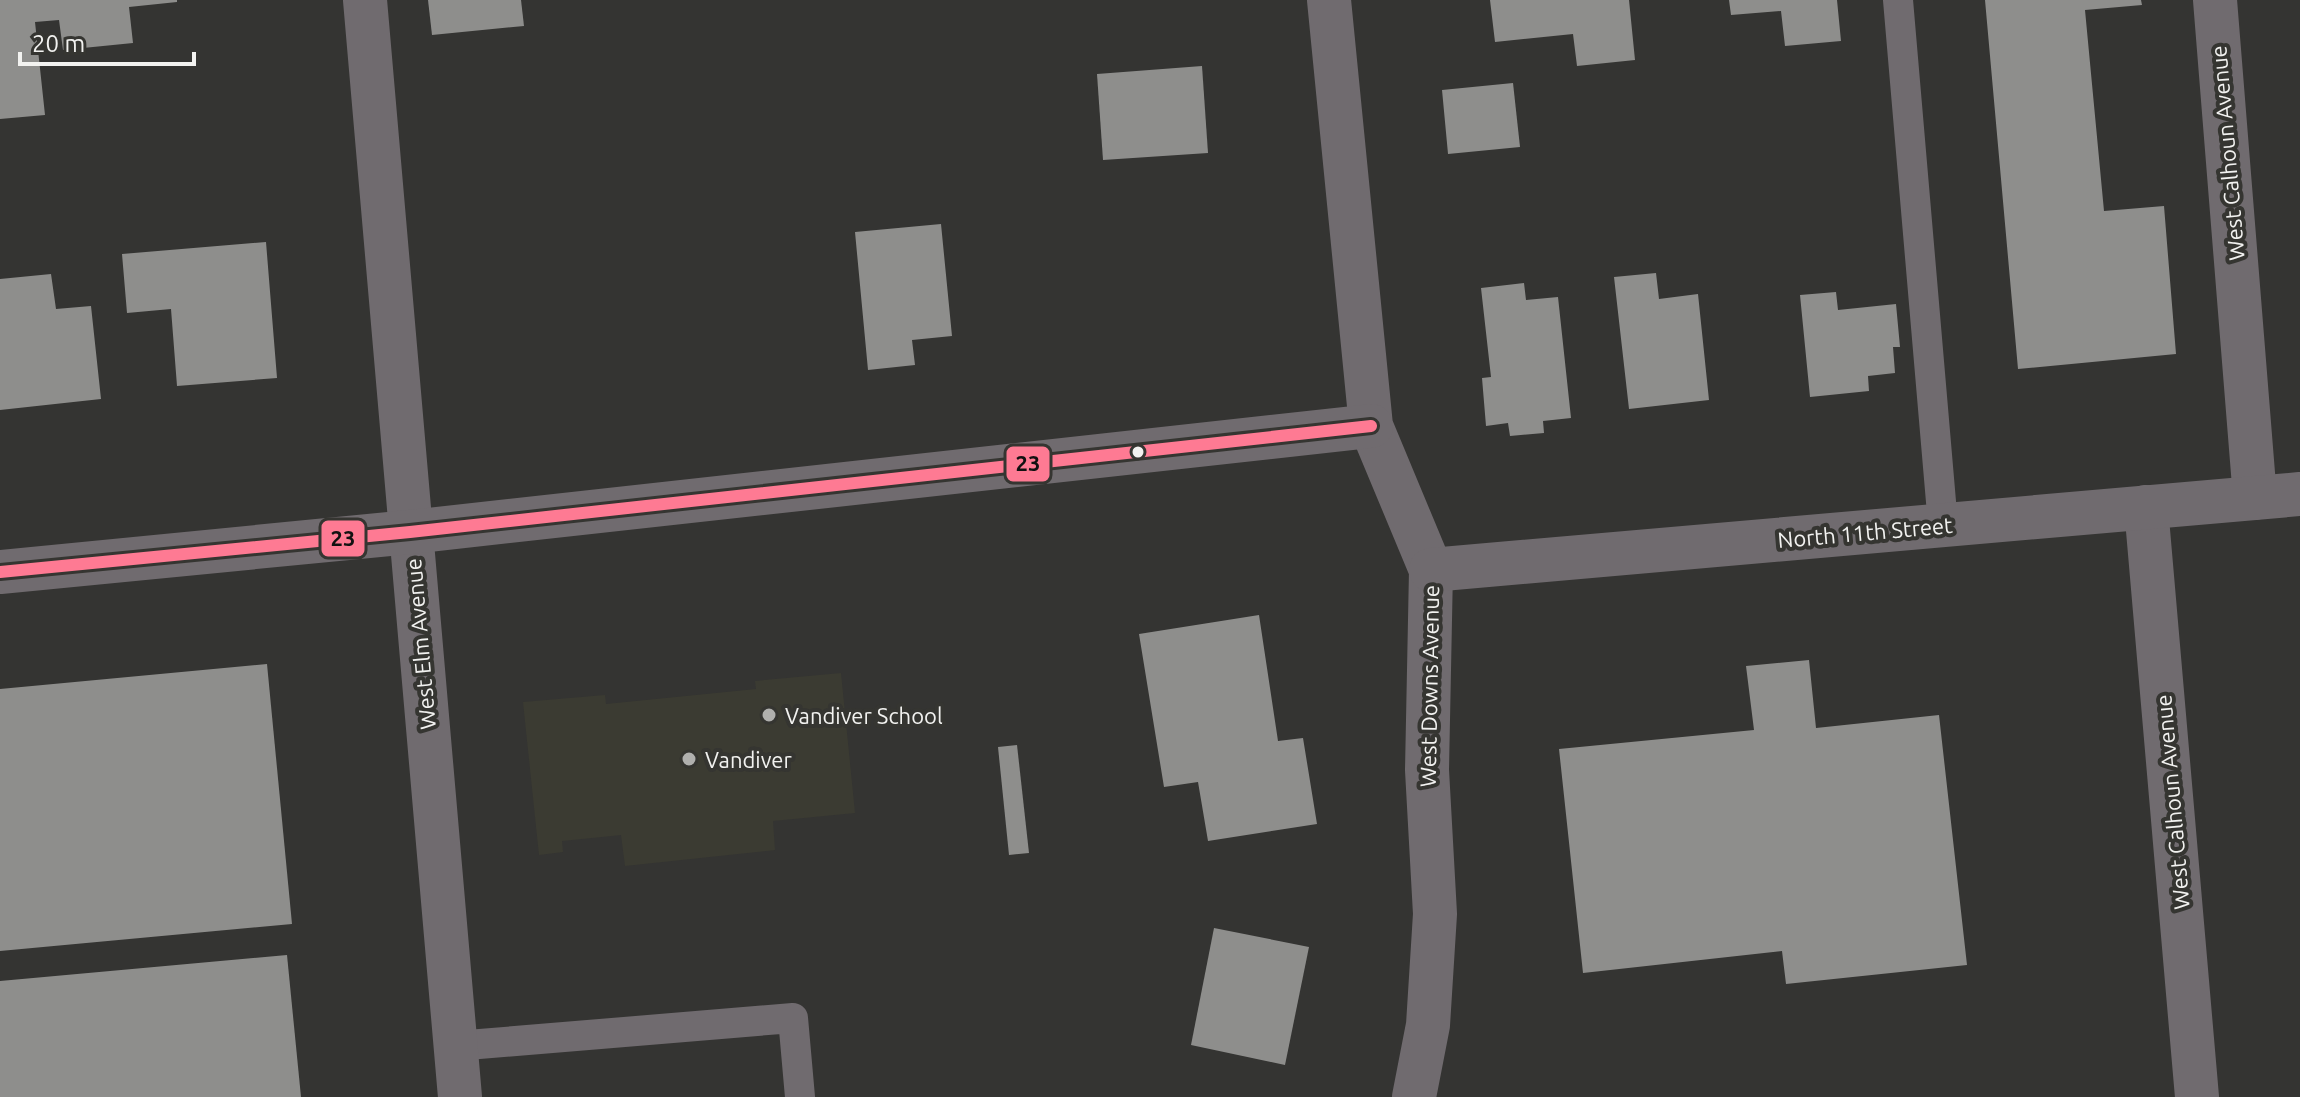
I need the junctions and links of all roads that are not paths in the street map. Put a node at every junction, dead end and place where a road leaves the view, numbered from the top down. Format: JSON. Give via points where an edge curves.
{"nodes":[{"id":1,"x":365,"y":0,"type":"edge"},
{"id":2,"x":1329,"y":0,"type":"edge"},
{"id":3,"x":1898,"y":0,"type":"edge"},
{"id":4,"x":2215,"y":0,"type":"edge"},
{"id":5,"x":1371,"y":426,"type":"junction"},
{"id":6,"x":2300,"y":494,"type":"edge"},
{"id":7,"x":2255,"y":498,"type":"junction"},
{"id":8,"x":2146,"y":507,"type":"junction"},
{"id":9,"x":1943,"y":525,"type":"junction"},
{"id":10,"x":410,"y":532,"type":"junction"},
{"id":11,"x":1431,"y":570,"type":"junction"},
{"id":12,"x":0,"y":572,"type":"edge"},
{"id":13,"x":455,"y":1046,"type":"junction"},
{"id":14,"x":460,"y":1097,"type":"edge"},
{"id":15,"x":800,"y":1097,"type":"edge"},
{"id":16,"x":1414,"y":1097,"type":"edge"},
{"id":17,"x":2197,"y":1097,"type":"edge"}],
"edges":[{"from":1,"to":10,"type":"street","name":"West Elm Avenue"},
{"from":2,"to":5,"type":"street","name":"West Downs Avenue"},
{"from":3,"to":9,"type":"lane"},
{"from":4,"to":7,"type":"street","name":"West Calhoun Avenue"},
{"from":5,"to":10,"type":"street"},
{"from":5,"to":11,"type":"street","name":"West Downs Avenue"},
{"from":6,"to":7,"type":"street","name":"North 11th Street"},
{"from":7,"to":8,"type":"street","name":"North 11th Street"},
{"from":8,"to":9,"type":"street","name":"North 11th Street"},
{"from":8,"to":17,"type":"street","name":"West Calhoun Avenue"},
{"from":9,"to":11,"type":"street","name":"North 11th Street"},
{"from":10,"to":12,"type":"street"},
{"from":10,"to":13,"type":"street","name":"West Elm Avenue"},
{"from":11,"to":16,"type":"street","name":"West Downs Avenue","via":[[1427,770],[1435,914],[1428,1025]]},
{"from":13,"to":14,"type":"street","name":"West Elm Avenue"},
{"from":13,"to":15,"type":"lane","via":[[793,1018]]}]}
